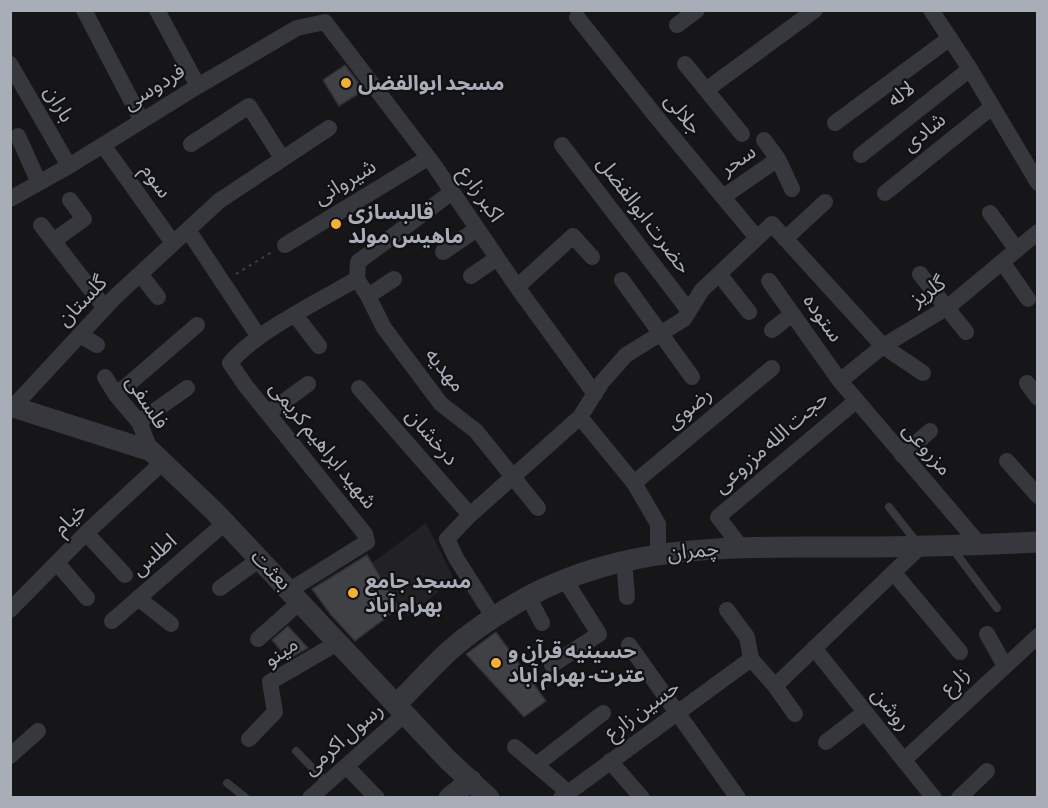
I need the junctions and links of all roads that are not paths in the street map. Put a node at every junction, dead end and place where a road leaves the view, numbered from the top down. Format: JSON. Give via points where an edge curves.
{"nodes":[{"id":1,"x":84,"y":10,"type":"edge"},
{"id":2,"x":156,"y":10,"type":"edge"},
{"id":3,"x":697,"y":10,"type":"edge"},
{"id":4,"x":814,"y":10,"type":"edge"},
{"id":5,"x":931,"y":10,"type":"edge"},
{"id":6,"x":577,"y":17,"type":"dead end"},
{"id":7,"x":325,"y":22,"type":"joint"},
{"id":8,"x":677,"y":25,"type":"dead end"},
{"id":9,"x":950,"y":38,"type":"junction"},
{"id":10,"x":10,"y":64,"type":"edge"},
{"id":11,"x":685,"y":64,"type":"dead end"},
{"id":12,"x":970,"y":69,"type":"junction"},
{"id":13,"x":198,"y":86,"type":"junction"},
{"id":14,"x":706,"y":90,"type":"junction"},
{"id":15,"x":992,"y":107,"type":"junction"},
{"id":16,"x":142,"y":121,"type":"junction"},
{"id":17,"x":835,"y":123,"type":"dead end"},
{"id":18,"x":329,"y":128,"type":"dead end"},
{"id":19,"x":742,"y":134,"type":"dead end"},
{"id":20,"x":18,"y":136,"type":"dead end"},
{"id":21,"x":764,"y":140,"type":"dead end"},
{"id":22,"x":191,"y":144,"type":"dead end"},
{"id":23,"x":103,"y":145,"type":"junction"},
{"id":24,"x":562,"y":145,"type":"dead end"},
{"id":25,"x":861,"y":155,"type":"dead end"},
{"id":26,"x":282,"y":158,"type":"junction"},
{"id":27,"x":428,"y":158,"type":"junction"},
{"id":28,"x":778,"y":159,"type":"junction"},
{"id":29,"x":69,"y":166,"type":"junction"},
{"id":30,"x":39,"y":183,"type":"junction"},
{"id":31,"x":1038,"y":183,"type":"edge"},
{"id":32,"x":792,"y":189,"type":"dead end"},
{"id":33,"x":452,"y":192,"type":"junction"},
{"id":34,"x":885,"y":193,"type":"dead end"},
{"id":35,"x":723,"y":197,"type":"junction"},
{"id":36,"x":10,"y":199,"type":"edge"},
{"id":37,"x":70,"y":200,"type":"dead end"},
{"id":38,"x":825,"y":202,"type":"dead end"},
{"id":39,"x":990,"y":213,"type":"dead end"},
{"id":40,"x":41,"y":225,"type":"dead end"},
{"id":41,"x":477,"y":229,"type":"junction"},
{"id":42,"x":188,"y":230,"type":"junction"},
{"id":43,"x":1038,"y":232,"type":"edge"},
{"id":44,"x":757,"y":238,"type":"junction"},
{"id":45,"x":785,"y":239,"type":"junction"},
{"id":46,"x":53,"y":241,"type":"junction"},
{"id":47,"x":173,"y":243,"type":"junction"},
{"id":48,"x":285,"y":245,"type":"road end"},
{"id":49,"x":1017,"y":250,"type":"junction"},
{"id":50,"x":443,"y":252,"type":"dead end"},
{"id":51,"x":592,"y":257,"type":"dead end"},
{"id":52,"x":497,"y":258,"type":"junction"},
{"id":53,"x":1003,"y":263,"type":"junction"},
{"id":54,"x":140,"y":274,"type":"junction"},
{"id":55,"x":718,"y":274,"type":"junction"},
{"id":56,"x":920,"y":274,"type":"dead end"},
{"id":57,"x":471,"y":276,"type":"dead end"},
{"id":58,"x":357,"y":279,"type":"junction"},
{"id":59,"x":394,"y":279,"type":"dead end"},
{"id":60,"x":621,"y":280,"type":"dead end"},
{"id":61,"x":769,"y":280,"type":"dead end"},
{"id":62,"x":517,"y":287,"type":"junction"},
{"id":63,"x":368,"y":296,"type":"junction"},
{"id":64,"x":159,"y":297,"type":"dead end"},
{"id":65,"x":1028,"y":299,"type":"dead end"},
{"id":66,"x":105,"y":308,"type":"junction"},
{"id":67,"x":948,"y":308,"type":"junction"},
{"id":68,"x":689,"y":311,"type":"junction"},
{"id":69,"x":749,"y":312,"type":"dead end"},
{"id":70,"x":792,"y":314,"type":"junction"},
{"id":71,"x":295,"y":315,"type":"junction"},
{"id":72,"x":197,"y":325,"type":"dead end"},
{"id":73,"x":772,"y":330,"type":"dead end"},
{"id":74,"x":966,"y":332,"type":"dead end"},
{"id":75,"x":661,"y":334,"type":"junction"},
{"id":76,"x":80,"y":335,"type":"junction"},
{"id":77,"x":259,"y":337,"type":"junction"},
{"id":78,"x":97,"y":345,"type":"dead end"},
{"id":79,"x":320,"y":346,"type":"dead end"},
{"id":80,"x":883,"y":346,"type":"junction"},
{"id":81,"x":772,"y":368,"type":"dead end"},
{"id":82,"x":923,"y":374,"type":"dead end"},
{"id":83,"x":692,"y":376,"type":"dead end"},
{"id":84,"x":105,"y":377,"type":"dead end"},
{"id":85,"x":840,"y":381,"type":"junction"},
{"id":86,"x":1027,"y":383,"type":"dead end"},
{"id":87,"x":308,"y":384,"type":"dead end"},
{"id":88,"x":187,"y":388,"type":"dead end"},
{"id":89,"x":359,"y":388,"type":"dead end"},
{"id":90,"x":595,"y":394,"type":"junction"},
{"id":91,"x":116,"y":395,"type":"junction"},
{"id":92,"x":1038,"y":398,"type":"edge"},
{"id":93,"x":856,"y":400,"type":"junction"},
{"id":94,"x":12,"y":407,"type":"edge"},
{"id":95,"x":268,"y":413,"type":"junction"},
{"id":96,"x":580,"y":417,"type":"junction"},
{"id":97,"x":139,"y":422,"type":"junction"},
{"id":98,"x":930,"y":431,"type":"dead end"},
{"id":99,"x":902,"y":455,"type":"junction"},
{"id":100,"x":157,"y":456,"type":"junction"},
{"id":101,"x":1007,"y":461,"type":"dead end"},
{"id":102,"x":513,"y":477,"type":"junction"},
{"id":103,"x":634,"y":483,"type":"junction"},
{"id":104,"x":1038,"y":496,"type":"edge"},
{"id":105,"x":889,"y":507,"type":"dead end"},
{"id":106,"x":538,"y":508,"type":"dead end"},
{"id":107,"x":470,"y":515,"type":"junction"},
{"id":108,"x":226,"y":522,"type":"junction"},
{"id":109,"x":86,"y":533,"type":"junction"},
{"id":110,"x":1038,"y":542,"type":"edge"},
{"id":111,"x":950,"y":545,"type":"junction"},
{"id":112,"x":980,"y":545,"type":"junction"},
{"id":113,"x":920,"y":546,"type":"junction"},
{"id":114,"x":741,"y":547,"type":"junction"},
{"id":115,"x":658,"y":554,"type":"junction"},
{"id":116,"x":260,"y":559,"type":"junction"},
{"id":117,"x":624,"y":560,"type":"junction"},
{"id":118,"x":57,"y":563,"type":"junction"},
{"id":119,"x":894,"y":573,"type":"junction"},
{"id":120,"x":125,"y":575,"type":"dead end"},
{"id":121,"x":565,"y":580,"type":"junction"},
{"id":122,"x":220,"y":588,"type":"dead end"},
{"id":123,"x":295,"y":595,"type":"junction"},
{"id":124,"x":528,"y":596,"type":"junction"},
{"id":125,"x":627,"y":597,"type":"dead end"},
{"id":126,"x":87,"y":598,"type":"dead end"},
{"id":127,"x":138,"y":598,"type":"junction"},
{"id":128,"x":997,"y":608,"type":"dead end"},
{"id":129,"x":10,"y":610,"type":"edge"},
{"id":130,"x":727,"y":610,"type":"dead end"},
{"id":131,"x":494,"y":618,"type":"junction"},
{"id":132,"x":112,"y":621,"type":"dead end"},
{"id":133,"x":542,"y":623,"type":"dead end"},
{"id":134,"x":171,"y":624,"type":"dead end"},
{"id":135,"x":987,"y":634,"type":"dead end"},
{"id":136,"x":1038,"y":636,"type":"edge"},
{"id":137,"x":258,"y":639,"type":"dead end"},
{"id":138,"x":339,"y":642,"type":"junction"},
{"id":139,"x":629,"y":645,"type":"dead end"},
{"id":140,"x":814,"y":648,"type":"junction"},
{"id":141,"x":960,"y":652,"type":"dead end"},
{"id":142,"x":751,"y":659,"type":"junction"},
{"id":143,"x":552,"y":665,"type":"dead end"},
{"id":144,"x":1005,"y":666,"type":"junction"},
{"id":145,"x":774,"y":686,"type":"junction"},
{"id":146,"x":401,"y":710,"type":"junction"},
{"id":147,"x":865,"y":712,"type":"junction"},
{"id":148,"x":603,"y":713,"type":"dead end"},
{"id":149,"x":677,"y":713,"type":"junction"},
{"id":150,"x":795,"y":714,"type":"dead end"},
{"id":151,"x":38,"y":731,"type":"dead end"},
{"id":152,"x":249,"y":739,"type":"dead end"},
{"id":153,"x":826,"y":742,"type":"dead end"},
{"id":154,"x":515,"y":747,"type":"dead end"},
{"id":155,"x":296,"y":752,"type":"dead end"},
{"id":156,"x":10,"y":756,"type":"edge"},
{"id":157,"x":904,"y":760,"type":"junction"},
{"id":158,"x":610,"y":761,"type":"junction"},
{"id":159,"x":536,"y":765,"type":"junction"},
{"id":160,"x":346,"y":766,"type":"junction"},
{"id":161,"x":987,"y":771,"type":"dead end"},
{"id":162,"x":471,"y":780,"type":"junction"},
{"id":163,"x":227,"y":783,"type":"dead end"},
{"id":164,"x":327,"y":783,"type":"junction"},
{"id":165,"x":564,"y":795,"type":"edge"},
{"id":166,"x":926,"y":795,"type":"edge"},
{"id":167,"x":246,"y":798,"type":"edge"},
{"id":168,"x":310,"y":798,"type":"edge"},
{"id":169,"x":377,"y":798,"type":"edge"},
{"id":170,"x":449,"y":798,"type":"edge"},
{"id":171,"x":489,"y":798,"type":"edge"},
{"id":172,"x":642,"y":798,"type":"edge"},
{"id":173,"x":738,"y":798,"type":"edge"},
{"id":174,"x":959,"y":798,"type":"edge"}],
"edges":[{"from":1,"to":16,"type":"street"},
{"from":2,"to":13,"type":"street"},
{"from":3,"to":8,"type":"street"},
{"from":4,"to":14,"type":"street"},
{"from":5,"to":9,"type":"street"},
{"from":6,"to":35,"type":"street","name":"جلالی"},
{"from":7,"to":13,"type":"street","name":"فردوسی","via":[[297,28]]},
{"from":7,"to":27,"type":"street","name":"اکبر زارع"},
{"from":9,"to":12,"type":"street"},
{"from":9,"to":17,"type":"street"},
{"from":10,"to":29,"type":"street","name":"باران"},
{"from":11,"to":14,"type":"street"},
{"from":12,"to":15,"type":"street"},
{"from":12,"to":25,"type":"street","name":"لاله"},
{"from":13,"to":16,"type":"street","name":"فردوسی"},
{"from":14,"to":19,"type":"street"},
{"from":15,"to":31,"type":"street"},
{"from":15,"to":34,"type":"street","name":"شادی"},
{"from":16,"to":23,"type":"street","name":"فردوسی"},
{"from":18,"to":26,"type":"street","name":"گلستان"},
{"from":20,"to":30,"type":"street"},
{"from":21,"to":28,"type":"street"},
{"from":22,"to":26,"type":"street","via":[[249,106]]},
{"from":23,"to":29,"type":"street","name":"فردوسی"},
{"from":23,"to":47,"type":"street","name":"سوم"},
{"from":24,"to":68,"type":"street","name":"حضرت ابوالفضل"},
{"from":26,"to":42,"type":"street","name":"گلستان","via":[[219,201]]},
{"from":27,"to":33,"type":"street","name":"اکبر زارع"},
{"from":27,"to":48,"type":"street","name":"شیروانی"},
{"from":28,"to":32,"type":"street"},
{"from":28,"to":35,"type":"street","name":"سحر"},
{"from":29,"to":30,"type":"street","name":"فردوسی"},
{"from":30,"to":36,"type":"street","name":"فردوسی"},
{"from":33,"to":41,"type":"street","name":"اکبر زارع"},
{"from":33,"to":58,"type":"street","via":[[358,262]]},
{"from":35,"to":44,"type":"street","name":"جلالی"},
{"from":37,"to":46,"type":"street","via":[[84,219]]},
{"from":38,"to":45,"type":"street"},
{"from":39,"to":49,"type":"street"},
{"from":40,"to":46,"type":"street"},
{"from":41,"to":50,"type":"street"},
{"from":41,"to":52,"type":"street","name":"اکبر زارع"},
{"from":42,"to":47,"type":"street","name":"گلستان"},
{"from":42,"to":77,"type":"street"},
{"from":43,"to":49,"type":"street","name":"گلریز"},
{"from":44,"to":45,"type":"street","via":[[772,224]]},
{"from":44,"to":55,"type":"street"},
{"from":45,"to":80,"type":"street"},
{"from":46,"to":66,"type":"street"},
{"from":47,"to":54,"type":"street","name":"گلستان"},
{"from":49,"to":53,"type":"street","name":"گلریز"},
{"from":51,"to":62,"type":"street","via":[[573,236]]},
{"from":52,"to":57,"type":"street"},
{"from":52,"to":62,"type":"street","name":"اکبر زارع"},
{"from":53,"to":65,"type":"street"},
{"from":53,"to":67,"type":"street","name":"گلریز"},
{"from":54,"to":64,"type":"street"},
{"from":54,"to":66,"type":"street","name":"گلستان"},
{"from":55,"to":68,"type":"street"},
{"from":55,"to":69,"type":"street"},
{"from":56,"to":67,"type":"street"},
{"from":58,"to":63,"type":"street","name":"مهدیه"},
{"from":58,"to":71,"type":"street"},
{"from":59,"to":63,"type":"street"},
{"from":60,"to":75,"type":"street"},
{"from":61,"to":70,"type":"street","name":"ستوده"},
{"from":62,"to":90,"type":"street","name":"اکبر زارع"},
{"from":63,"to":102,"type":"street","name":"مهدیه","via":[[384,328],[441,404],[476,431]]},
{"from":66,"to":76,"type":"street","name":"گلستان"},
{"from":67,"to":74,"type":"street"},
{"from":67,"to":80,"type":"street","name":"گلریز"},
{"from":68,"to":75,"type":"street","via":[[684,319]]},
{"from":70,"to":73,"type":"street"},
{"from":70,"to":85,"type":"street","name":"ستوده"},
{"from":71,"to":77,"type":"street"},
{"from":71,"to":79,"type":"street"},
{"from":72,"to":91,"type":"street"},
{"from":75,"to":83,"type":"street"},
{"from":75,"to":90,"type":"street","via":[[626,355]]},
{"from":76,"to":78,"type":"street"},
{"from":76,"to":94,"type":"street","name":"گلستان"},
{"from":77,"to":95,"type":"street","name":"شهید ابراهیم کریمی","via":[[230,363]]},
{"from":80,"to":82,"type":"street"},
{"from":80,"to":85,"type":"street","name":"گلریز"},
{"from":81,"to":103,"type":"street","name":"رضوی"},
{"from":84,"to":91,"type":"street","name":"فلسفی"},
{"from":85,"to":93,"type":"street","name":"مزروعی"},
{"from":86,"to":92,"type":"street"},
{"from":87,"to":95,"type":"street"},
{"from":88,"to":97,"type":"street"},
{"from":89,"to":107,"type":"street","name":"درخشان"},
{"from":90,"to":96,"type":"street"},
{"from":91,"to":97,"type":"street","name":"فلسفی"},
{"from":93,"to":99,"type":"street","name":"مزروعی"},
{"from":93,"to":114,"type":"street","name":"حجت الله مزروعی","via":[[718,518]]},
{"from":94,"to":100,"type":"street","name":"بعثت"},
{"from":95,"to":123,"type":"street","name":"شهید ابراهیم کریمی","via":[[365,534],[367,542]]},
{"from":96,"to":102,"type":"street"},
{"from":96,"to":103,"type":"street"},
{"from":97,"to":100,"type":"street","name":"فلسفی"},
{"from":98,"to":99,"type":"street"},
{"from":99,"to":112,"type":"street","name":"مزروعی"},
{"from":100,"to":108,"type":"street","name":"بعثت"},
{"from":100,"to":109,"type":"street","name":"خیام"},
{"from":101,"to":104,"type":"street"},
{"from":102,"to":106,"type":"street","name":"مهدیه"},
{"from":102,"to":107,"type":"street"},
{"from":103,"to":115,"type":"street","via":[[658,524]]},
{"from":105,"to":113,"type":"lane"},
{"from":107,"to":131,"type":"street","via":[[447,539]]},
{"from":108,"to":116,"type":"street","name":"بعثت"},
{"from":108,"to":127,"type":"street","name":"اطلس"},
{"from":109,"to":118,"type":"street","name":"خیام"},
{"from":109,"to":120,"type":"street"},
{"from":110,"to":112,"type":"street","name":"چمران"},
{"from":111,"to":112,"type":"street","name":"چمران"},
{"from":111,"to":113,"type":"street","name":"چمران"},
{"from":111,"to":128,"type":"lane"},
{"from":113,"to":114,"type":"street","name":"چمران"},
{"from":113,"to":119,"type":"street"},
{"from":114,"to":115,"type":"street","name":"چمران"},
{"from":115,"to":117,"type":"street","name":"چمران"},
{"from":116,"to":122,"type":"street"},
{"from":116,"to":123,"type":"street","name":"بعثت"},
{"from":117,"to":121,"type":"street","name":"چمران"},
{"from":117,"to":125,"type":"street"},
{"from":118,"to":126,"type":"street"},
{"from":118,"to":129,"type":"street","name":"خیام"},
{"from":119,"to":140,"type":"street"},
{"from":119,"to":141,"type":"street"},
{"from":121,"to":124,"type":"street","name":"چمران"},
{"from":121,"to":143,"type":"street","via":[[599,634]]},
{"from":123,"to":137,"type":"street"},
{"from":123,"to":138,"type":"street","name":"بعثت"},
{"from":124,"to":131,"type":"street","name":"چمران"},
{"from":124,"to":133,"type":"street"},
{"from":127,"to":132,"type":"street","name":"اطلس"},
{"from":127,"to":134,"type":"street"},
{"from":130,"to":142,"type":"street","via":[[747,638]]},
{"from":131,"to":146,"type":"street","name":"چمران","via":[[448,652]]},
{"from":135,"to":144,"type":"street"},
{"from":136,"to":144,"type":"street","name":"زارع"},
{"from":138,"to":146,"type":"street","name":"بعثت"},
{"from":138,"to":152,"type":"street","name":"مینو","via":[[270,682],[274,712]]},
{"from":139,"to":149,"type":"street"},
{"from":140,"to":145,"type":"street"},
{"from":140,"to":147,"type":"street","name":"روشن"},
{"from":142,"to":145,"type":"street"},
{"from":142,"to":149,"type":"street","name":"حسین زارع"},
{"from":144,"to":157,"type":"street","name":"زارع"},
{"from":145,"to":150,"type":"street"},
{"from":146,"to":160,"type":"street","name":"رسول اکرمی"},
{"from":146,"to":162,"type":"street","name":"بعثت"},
{"from":147,"to":153,"type":"street"},
{"from":147,"to":157,"type":"street","name":"روشن"},
{"from":148,"to":159,"type":"street"},
{"from":149,"to":158,"type":"street","name":"حسین زارع"},
{"from":149,"to":173,"type":"street"},
{"from":151,"to":156,"type":"street"},
{"from":154,"to":159,"type":"street"},
{"from":155,"to":164,"type":"lane"},
{"from":157,"to":166,"type":"street","name":"روشن"},
{"from":158,"to":165,"type":"street","name":"حسین زارع"},
{"from":158,"to":172,"type":"street"},
{"from":159,"to":165,"type":"street"},
{"from":160,"to":164,"type":"street","name":"رسول اکرمی"},
{"from":160,"to":169,"type":"street"},
{"from":161,"to":174,"type":"street"},
{"from":162,"to":170,"type":"street"},
{"from":162,"to":171,"type":"street","name":"بعثت"},
{"from":163,"to":167,"type":"lane"},
{"from":164,"to":168,"type":"street","name":"رسول اکرمی"}]}
